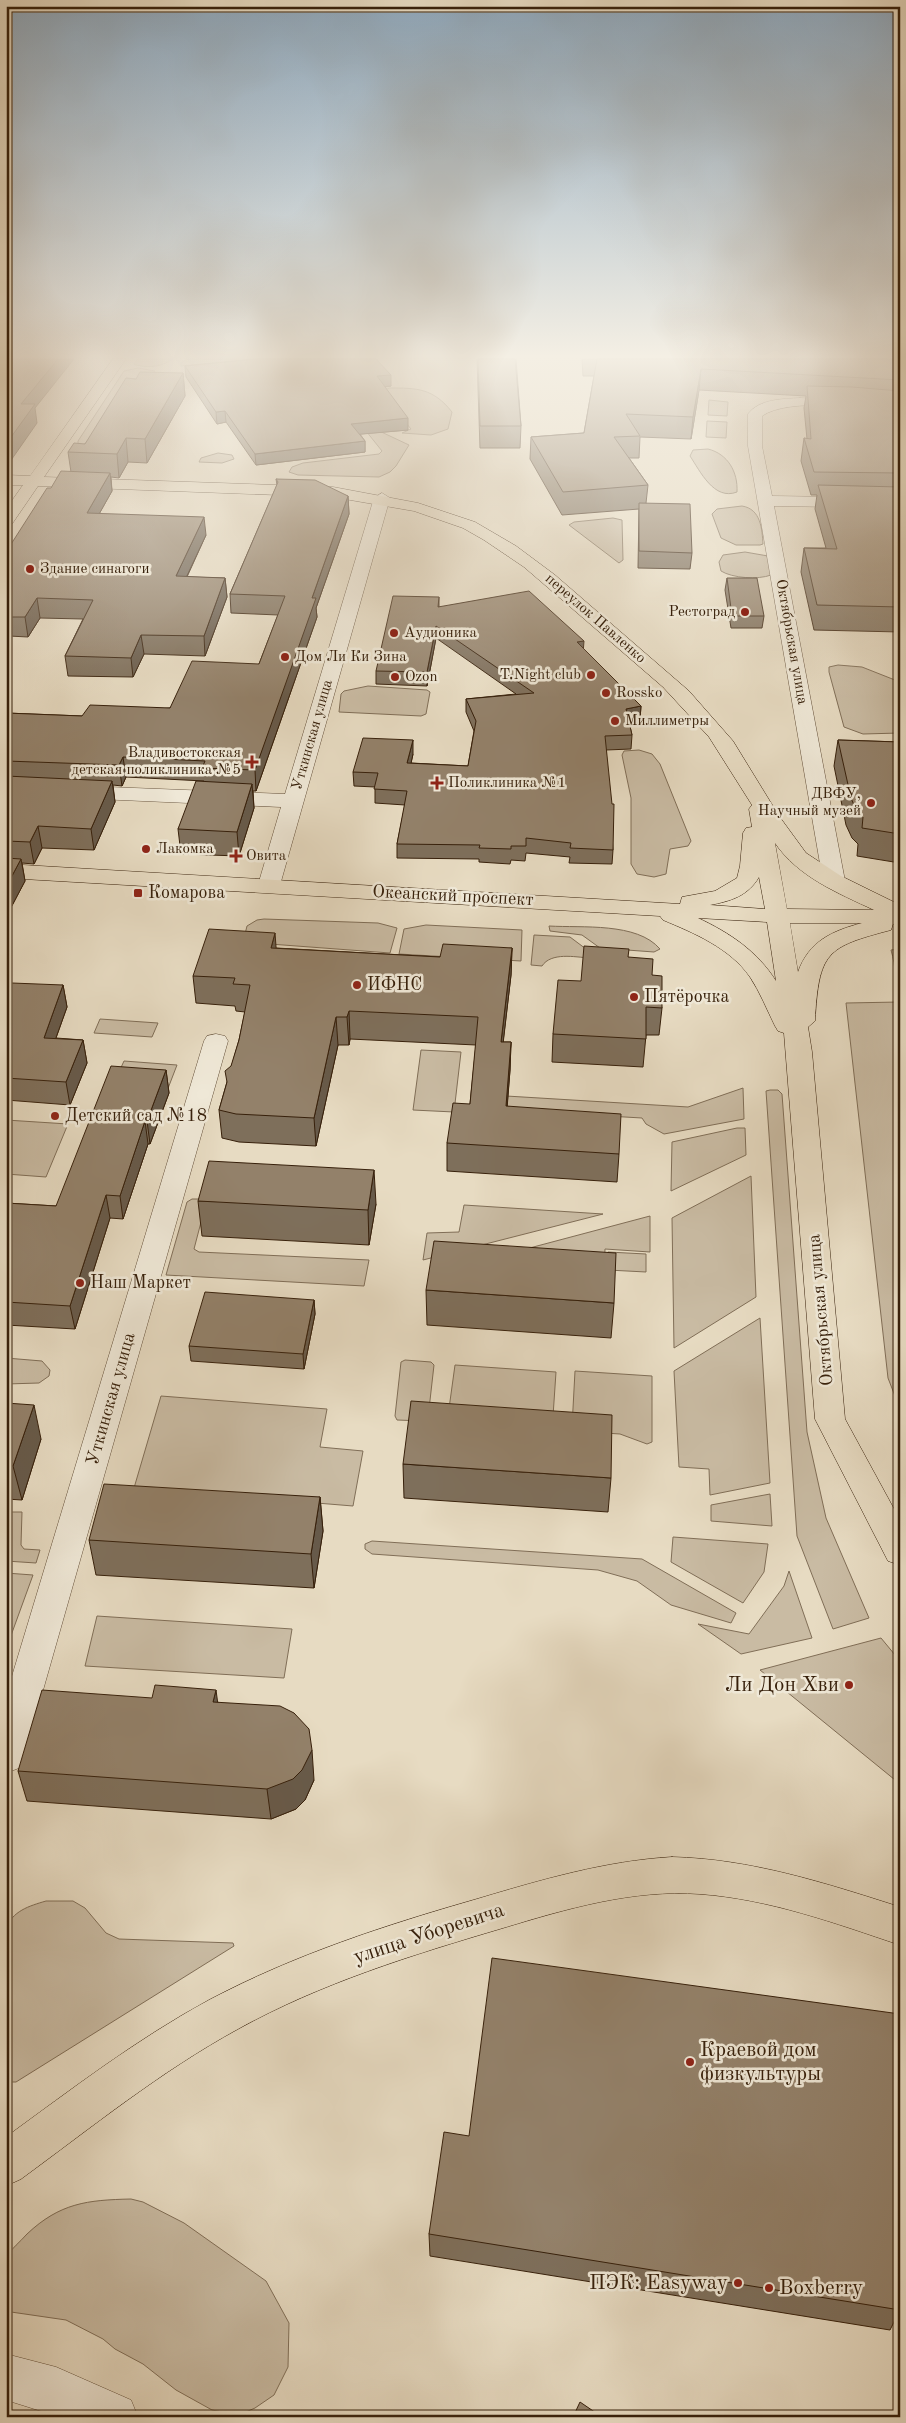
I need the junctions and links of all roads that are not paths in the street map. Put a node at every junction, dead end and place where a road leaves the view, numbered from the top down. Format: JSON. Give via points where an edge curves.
{"nodes":[{"id":1,"x":40,"y":472,"type":"edge"},
{"id":2,"x":760,"y":472,"type":"edge"},
{"id":3,"x":6,"y":480,"type":"edge"},
{"id":4,"x":34,"y":481,"type":"junction"},
{"id":5,"x":382,"y":498,"type":"junction"},
{"id":6,"x":765,"y":501,"type":"junction"},
{"id":7,"x":900,"y":504,"type":"edge"},
{"id":8,"x":6,"y":521,"type":"edge"},
{"id":9,"x":6,"y":789,"type":"edge"},
{"id":10,"x":294,"y":801,"type":"junction"},
{"id":11,"x":758,"y":802,"type":"junction"},
{"id":12,"x":6,"y":871,"type":"edge"},
{"id":13,"x":834,"y":881,"type":"junction"},
{"id":14,"x":269,"y":885,"type":"junction"},
{"id":15,"x":650,"y":907,"type":"junction"},
{"id":16,"x":776,"y":916,"type":"junction"},
{"id":17,"x":900,"y":917,"type":"edge"},
{"id":18,"x":216,"y":1041,"type":"dead end"},
{"id":19,"x":800,"y":1052,"type":"junction"},
{"id":20,"x":900,"y":1552,"type":"edge"},
{"id":21,"x":6,"y":1757,"type":"edge"},
{"id":22,"x":900,"y":1926,"type":"edge"},
{"id":23,"x":6,"y":2164,"type":"edge"},
{"id":24,"x":6,"y":2377,"type":"edge"},
{"id":25,"x":114,"y":2417,"type":"edge"}],
"edges":[{"from":1,"to":4,"type":"main road"},
{"from":2,"to":6,"type":"street","name":"Октябрьская улица"},
{"from":3,"to":4,"type":"main road","name":"переулок Павленко"},
{"from":4,"to":5,"type":"main road","name":"переулок Павленко","via":[[314,491]]},
{"from":4,"to":8,"type":"main road"},
{"from":5,"to":10,"type":"street","name":"Уткинская улица"},
{"from":5,"to":11,"type":"main road","name":"переулок Павленко","via":[[448,517],[482,533],[513,550],[560,588],[706,719],[722,739]]},
{"from":6,"to":7,"type":"street"},
{"from":6,"to":13,"type":"street","name":"Октябрьская улица"},
{"from":9,"to":10,"type":"street"},
{"from":10,"to":14,"type":"street","name":"Уткинская улица"},
{"from":11,"to":13,"type":"main road","name":"переулок Павленко","via":[[797,857]]},
{"from":11,"to":15,"type":"main road","via":[[748,877],[735,890],[705,900]]},
{"from":11,"to":16,"type":"main road"},
{"from":12,"to":14,"type":"main road","name":"Океанский проспект"},
{"from":13,"to":17,"type":"main road","name":"переулок Павленко"},
{"from":14,"to":15,"type":"main road","name":"Океанский проспект"},
{"from":15,"to":16,"type":"main road","name":"Океанский проспект"},
{"from":15,"to":19,"type":"main road","via":[[701,928],[734,947],[756,969]]},
{"from":16,"to":17,"type":"main road","name":"Океанский проспект"},
{"from":16,"to":19,"type":"main road"},
{"from":17,"to":19,"type":"main road","via":[[832,941],[816,956],[806,987]]},
{"from":18,"to":21,"type":"street","name":"Уткинская улица"},
{"from":19,"to":20,"type":"main road","name":"Октябрьская улица","via":[[830,1419]]},
{"from":22,"to":23,"type":"main road","name":"улица Уборевича","via":[[844,1907],[741,1881],[673,1875],[620,1881],[524,1904],[424,1933],[308,1975],[225,2014],[157,2055]]},
{"from":24,"to":25,"type":"street","via":[[56,2391]]}]}
